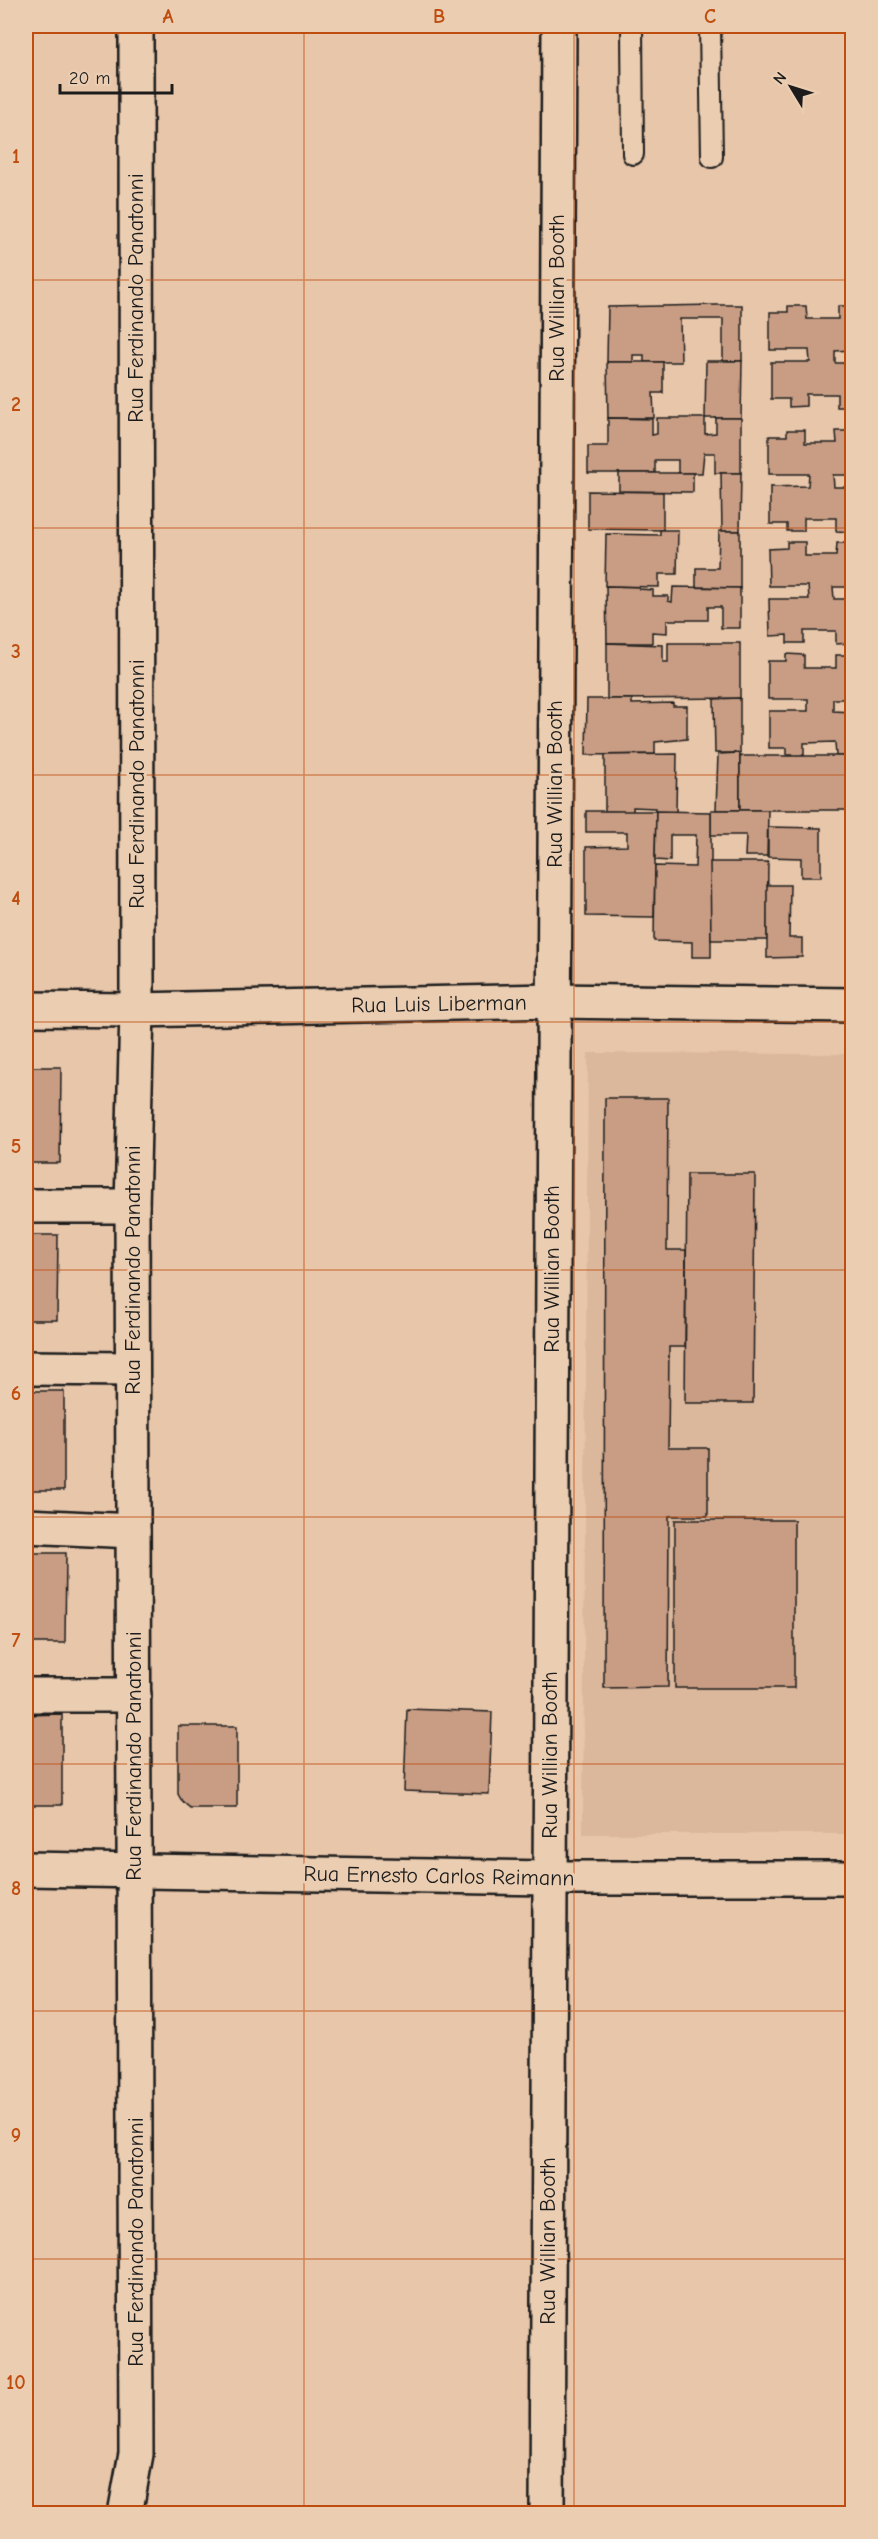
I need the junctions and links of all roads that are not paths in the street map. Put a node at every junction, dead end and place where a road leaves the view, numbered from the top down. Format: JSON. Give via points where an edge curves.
{"nodes":[{"id":1,"x":136,"y":26,"type":"edge"},
{"id":2,"x":559,"y":26,"type":"edge"},
{"id":3,"x":632,"y":26,"type":"edge"},
{"id":4,"x":710,"y":26,"type":"edge"},
{"id":5,"x":633,"y":154,"type":"dead end"},
{"id":6,"x":712,"y":157,"type":"dead end"},
{"id":7,"x":554,"y":1001,"type":"junction"},
{"id":8,"x":852,"y":1005,"type":"edge"},
{"id":9,"x":26,"y":1009,"type":"edge"},
{"id":10,"x":137,"y":1011,"type":"junction"},
{"id":11,"x":26,"y":1206,"type":"edge"},
{"id":12,"x":132,"y":1206,"type":"junction"},
{"id":13,"x":26,"y":1368,"type":"edge"},
{"id":14,"x":132,"y":1369,"type":"junction"},
{"id":15,"x":26,"y":1526,"type":"edge"},
{"id":16,"x":133,"y":1531,"type":"junction"},
{"id":17,"x":26,"y":1695,"type":"edge"},
{"id":18,"x":134,"y":1695,"type":"junction"},
{"id":19,"x":26,"y":1869,"type":"edge"},
{"id":20,"x":135,"y":1870,"type":"junction"},
{"id":21,"x":549,"y":1878,"type":"junction"},
{"id":22,"x":852,"y":1878,"type":"edge"},
{"id":23,"x":125,"y":2514,"type":"edge"},
{"id":24,"x":547,"y":2514,"type":"edge"}],
"edges":[{"from":1,"to":10,"type":"street","name":"Rua Ferdinando Panatonni"},
{"from":2,"to":7,"type":"street","name":"Rua Willian Booth"},
{"from":3,"to":5,"type":"lane"},
{"from":4,"to":6,"type":"lane"},
{"from":7,"to":8,"type":"street","name":"Rua Luis Liberman"},
{"from":7,"to":10,"type":"street","name":"Rua Luis Liberman"},
{"from":7,"to":21,"type":"street","name":"Rua Willian Booth"},
{"from":9,"to":10,"type":"street","name":"Rua Luis Liberman"},
{"from":10,"to":12,"type":"street","name":"Rua Ferdinando Panatonni"},
{"from":11,"to":12,"type":"street"},
{"from":12,"to":14,"type":"street","name":"Rua Ferdinando Panatonni"},
{"from":13,"to":14,"type":"street"},
{"from":14,"to":16,"type":"street","name":"Rua Ferdinando Panatonni"},
{"from":15,"to":16,"type":"street"},
{"from":16,"to":18,"type":"street","name":"Rua Ferdinando Panatonni"},
{"from":17,"to":18,"type":"street"},
{"from":18,"to":20,"type":"street","name":"Rua Ferdinando Panatonni"},
{"from":19,"to":20,"type":"street","name":"Rua Ernesto Carlos Reimann"},
{"from":20,"to":21,"type":"street","name":"Rua Ernesto Carlos Reimann"},
{"from":20,"to":23,"type":"street","name":"Rua Ferdinando Panatonni","via":[[136,2454]]},
{"from":21,"to":22,"type":"street","name":"Rua Ernesto Carlos Reimann"},
{"from":21,"to":24,"type":"street","name":"Rua Willian Booth"}]}
